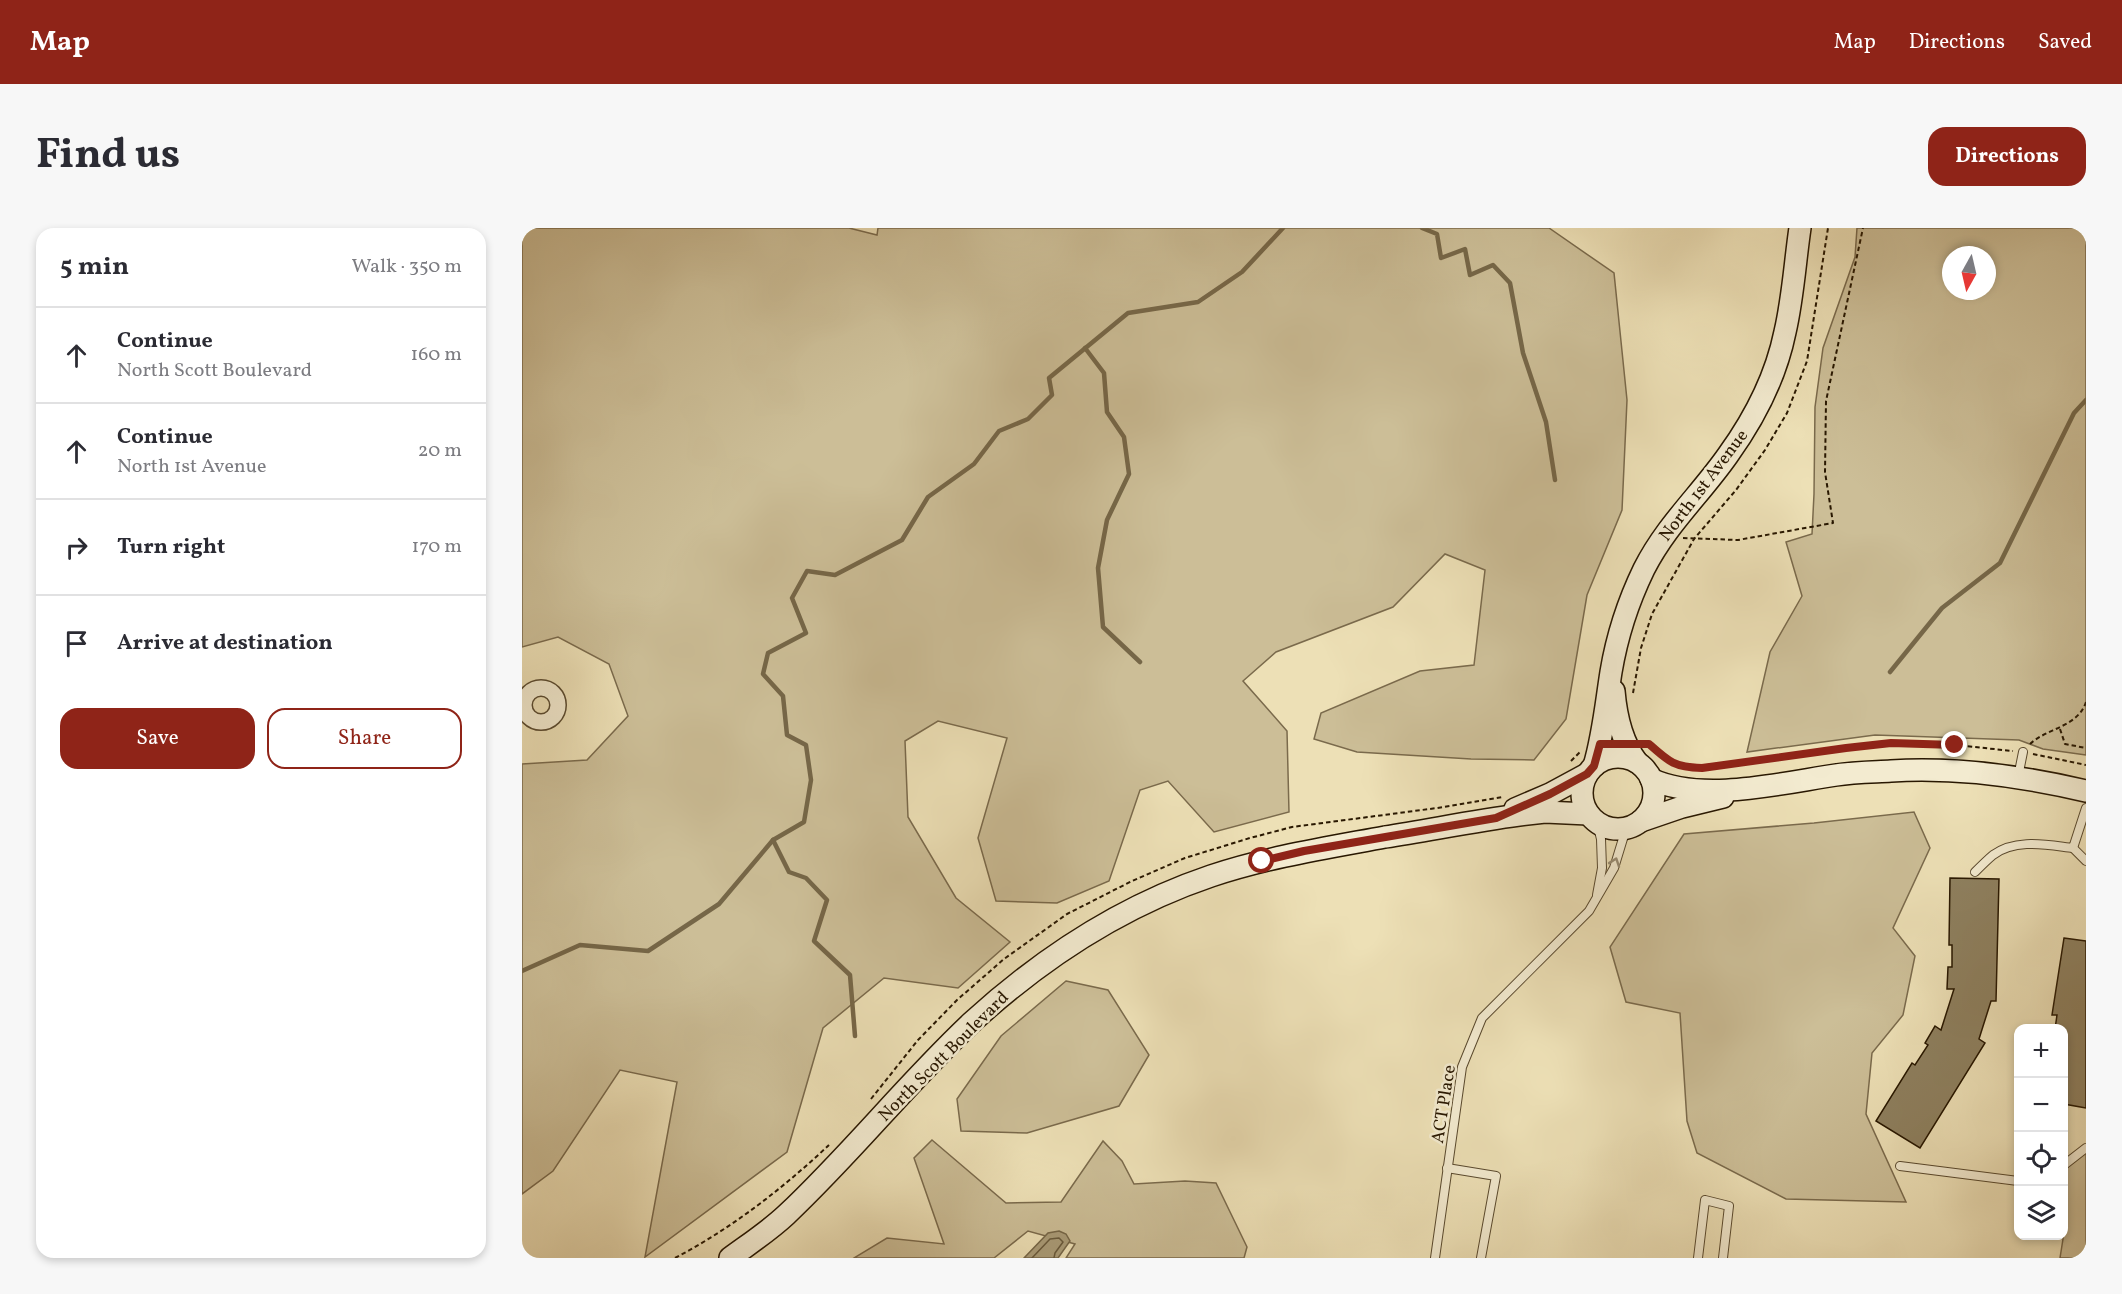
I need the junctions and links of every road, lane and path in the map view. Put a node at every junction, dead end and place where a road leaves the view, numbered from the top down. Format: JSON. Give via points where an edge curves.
{"nodes":[{"id":1,"x":1800,"y":228,"type":"edge"},
{"id":2,"x":1828,"y":228,"type":"edge"},
{"id":3,"x":1863,"y":228,"type":"edge"},
{"id":4,"x":1662,"y":538,"type":"junction"},
{"id":5,"x":1694,"y":539,"type":"junction"},
{"id":6,"x":1612,"y":669,"type":"junction"},
{"id":7,"x":1631,"y":701,"type":"dead end"},
{"id":8,"x":2086,"y":702,"type":"edge"},
{"id":9,"x":2060,"y":729,"type":"junction"},
{"id":10,"x":1600,"y":744,"type":"junction"},
{"id":11,"x":1626,"y":744,"type":"junction"},
{"id":12,"x":2086,"y":748,"type":"edge"},
{"id":13,"x":2023,"y":752,"type":"junction"},
{"id":14,"x":1637,"y":762,"type":"junction"},
{"id":15,"x":2086,"y":765,"type":"edge"},
{"id":16,"x":1584,"y":767,"type":"junction"},
{"id":17,"x":2018,"y":777,"type":"junction"},
{"id":18,"x":1651,"y":779,"type":"junction"},
{"id":19,"x":1740,"y":790,"type":"junction"},
{"id":20,"x":2086,"y":792,"type":"edge"},
{"id":21,"x":1509,"y":796,"type":"dead end"},
{"id":22,"x":1437,"y":808,"type":"dead end"},
{"id":23,"x":2086,"y":808,"type":"edge"},
{"id":24,"x":1496,"y":818,"type":"junction"},
{"id":25,"x":1592,"y":818,"type":"junction"},
{"id":26,"x":1635,"y":824,"type":"junction"},
{"id":27,"x":2073,"y":848,"type":"junction"},
{"id":28,"x":2086,"y":861,"type":"edge"},
{"id":29,"x":1975,"y":872,"type":"dead end"},
{"id":30,"x":1597,"y":895,"type":"junction"},
{"id":31,"x":2086,"y":1148,"type":"edge"},
{"id":32,"x":2068,"y":1162,"type":"edge"},
{"id":33,"x":1900,"y":1166,"type":"dead end"},
{"id":34,"x":1447,"y":1168,"type":"junction"},
{"id":35,"x":2014,"y":1180,"type":"edge"},
{"id":36,"x":730,"y":1258,"type":"edge"},
{"id":37,"x":1435,"y":1258,"type":"edge"},
{"id":38,"x":1480,"y":1258,"type":"edge"},
{"id":39,"x":1698,"y":1258,"type":"edge"},
{"id":40,"x":1724,"y":1258,"type":"edge"}],
"edges":[{"from":1,"to":4,"type":"main road","name":"North 1st Avenue","via":[[1785,332],[1762,397],[1727,457]]},
{"from":2,"to":5,"type":"path","via":[[1807,361],[1787,413],[1766,450]]},
{"from":3,"to":5,"type":"path","via":[[1826,401],[1825,472],[1833,524],[1738,540]]},
{"from":4,"to":5,"type":"path"},
{"from":4,"to":6,"type":"main road","name":"North 1st Avenue","via":[[1630,600]]},
{"from":5,"to":7,"type":"path","via":[[1652,614]]},
{"from":6,"to":10,"type":"main road","name":"North 1st Avenue"},
{"from":6,"to":11,"type":"main road","name":"North 1st Avenue","via":[[1617,713]]},
{"from":8,"to":9,"type":"path","via":[[2084,710]]},
{"from":9,"to":12,"type":"path","via":[[2065,744]]},
{"from":9,"to":13,"type":"path","via":[[2038,737]]},
{"from":10,"to":16,"type":"main road","name":"North 1st Avenue"},
{"from":10,"to":16,"type":"path","via":[[1588,743]]},
{"from":11,"to":13,"type":"path","via":[[1649,744],[1667,761],[1684,768],[1891,743]]},
{"from":11,"to":14,"type":"main road","name":"North 1st Avenue"},
{"from":13,"to":15,"type":"path"},
{"from":13,"to":17,"type":"lane"},
{"from":14,"to":16,"type":"main road","via":[[1614,757]]},
{"from":14,"to":18,"type":"main road"},
{"from":16,"to":24,"type":"main road","name":"North Scott Boulevard","via":[[1550,794]]},
{"from":16,"to":25,"type":"main road","via":[[1582,802]]},
{"from":17,"to":19,"type":"main road","via":[[1894,771],[1840,774]]},
{"from":17,"to":20,"type":"main road"},
{"from":18,"to":19,"type":"main road","via":[[1678,788]]},
{"from":18,"to":26,"type":"main road","via":[[1653,802]]},
{"from":19,"to":26,"type":"main road"},
{"from":21,"to":22,"type":"path"},
{"from":23,"to":27,"type":"lane"},
{"from":24,"to":25,"type":"main road","name":"North Scott Boulevard","via":[[1545,812]]},
{"from":24,"to":36,"type":"main road","name":"North Scott Boulevard","via":[[1262,861],[1169,892],[1120,916],[1011,988],[971,1024],[785,1216]]},
{"from":25,"to":26,"type":"main road","via":[[1608,828]]},
{"from":25,"to":30,"type":"lane","name":"ACT Place","via":[[1600,839],[1602,868]]},
{"from":30,"to":26,"type":"lane","name":"ACT Place","one_way":true,"via":[[1609,880],[1621,843]]},
{"from":27,"to":28,"type":"lane"},
{"from":27,"to":29,"type":"lane","via":[[2028,844],[2009,847]]},
{"from":30,"to":34,"type":"lane","name":"ACT Place","via":[[1589,911],[1482,1018],[1461,1067]]},
{"from":31,"to":32,"type":"lane"},
{"from":33,"to":35,"type":"lane"},
{"from":34,"to":37,"type":"lane","name":"ACT Place"},
{"from":34,"to":38,"type":"lane","via":[[1496,1176]]},
{"from":39,"to":40,"type":"lane","via":[[1705,1200],[1729,1206]]}]}
